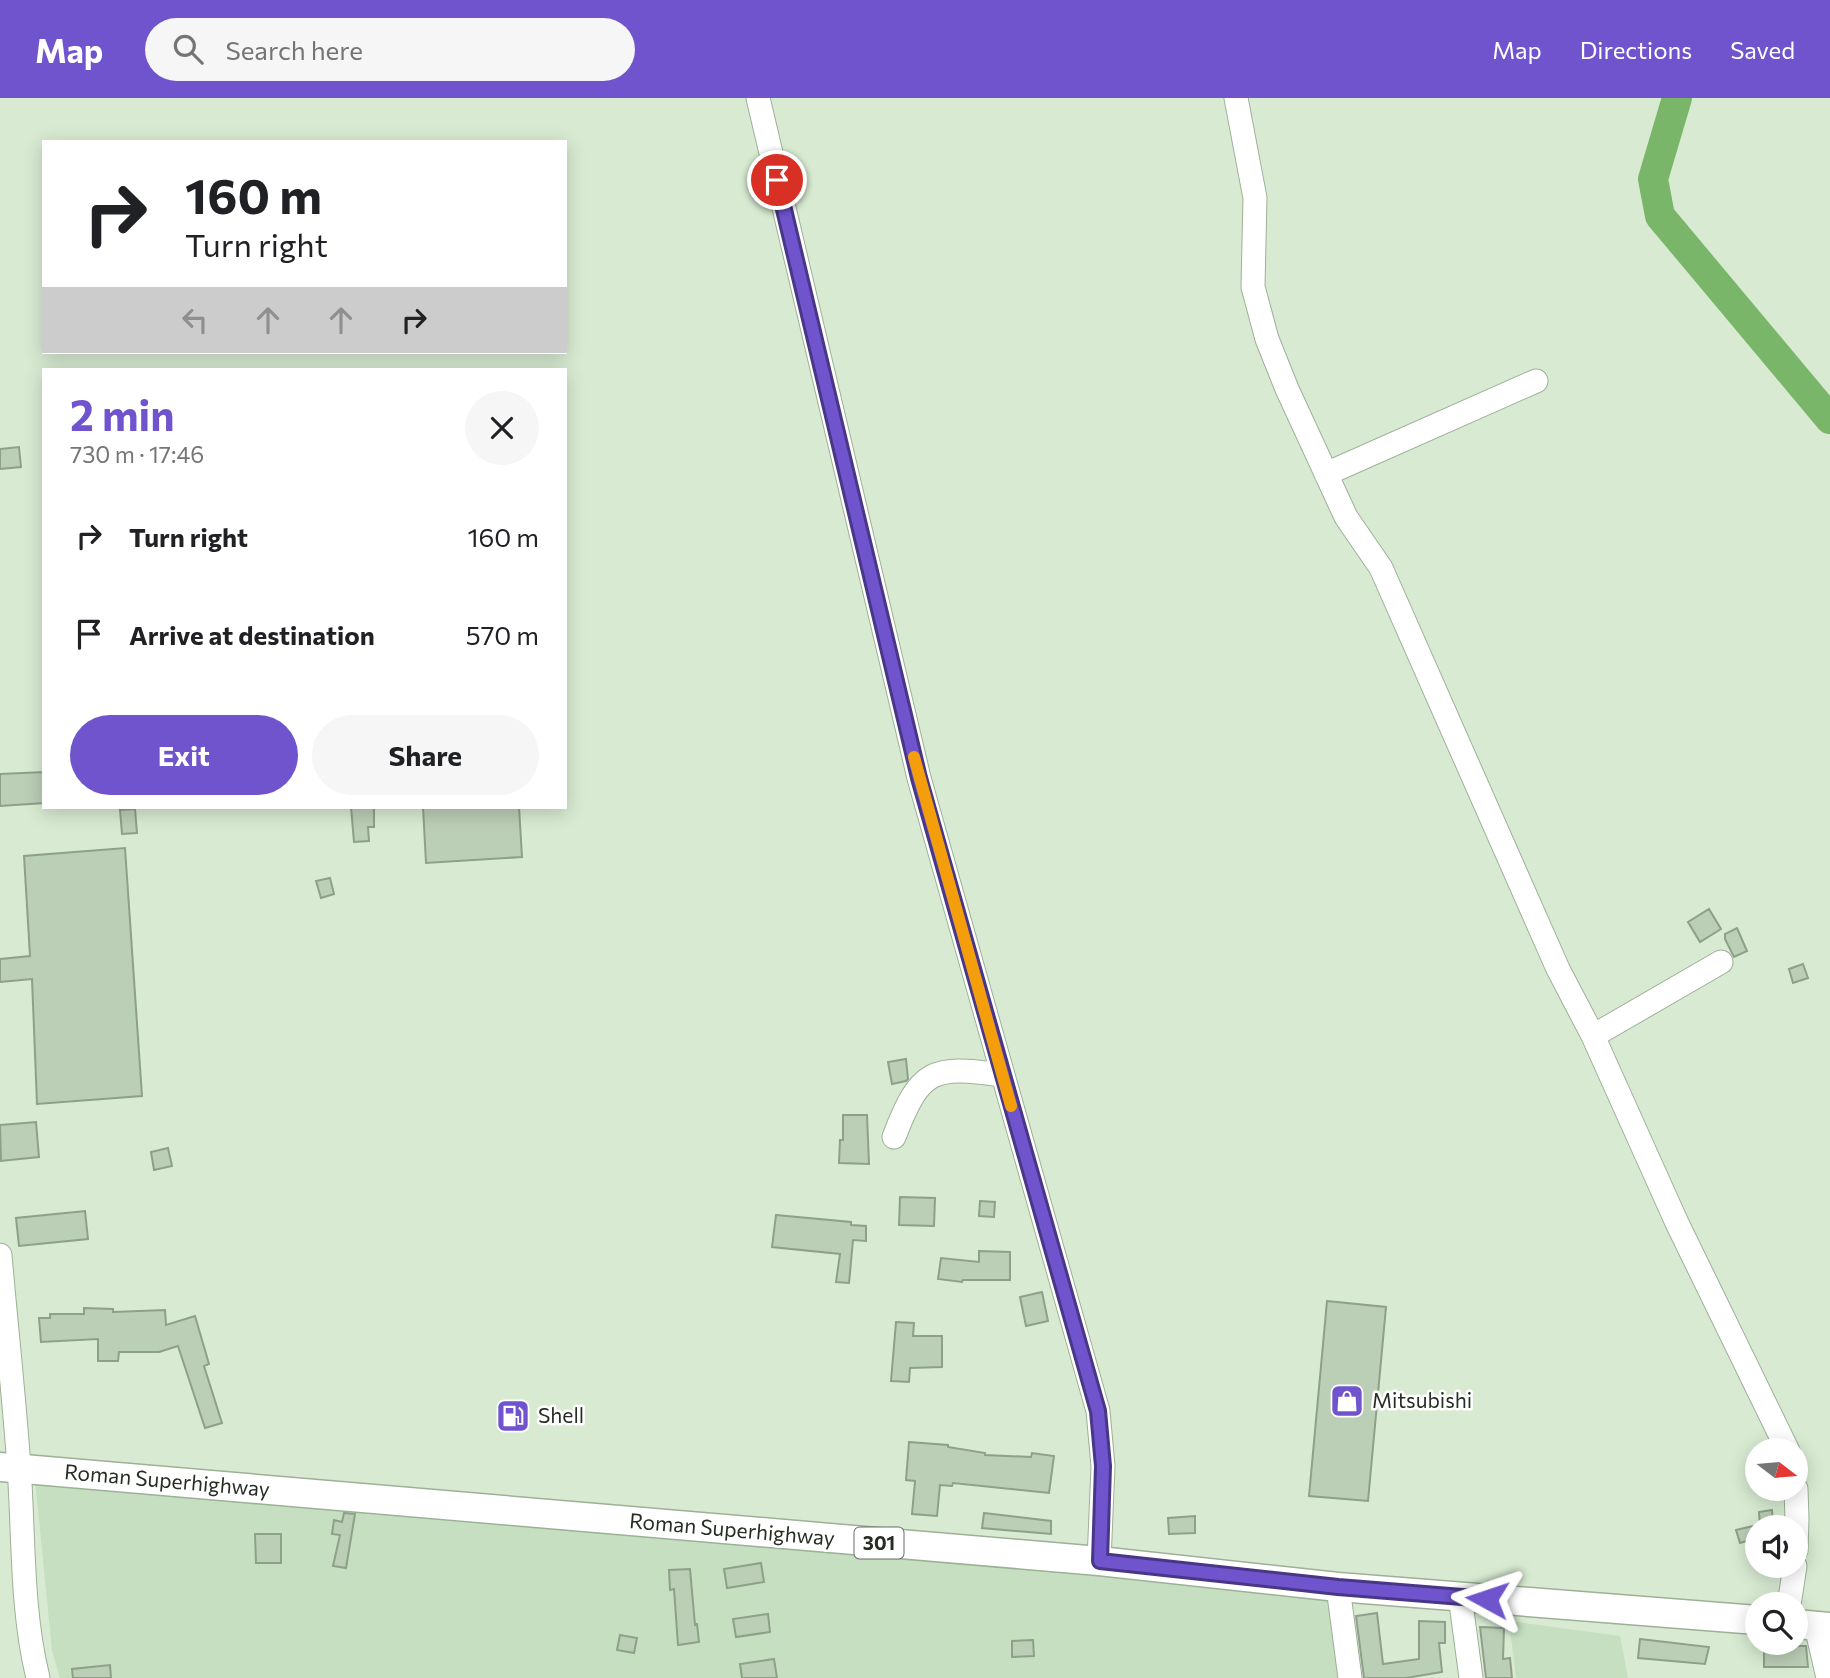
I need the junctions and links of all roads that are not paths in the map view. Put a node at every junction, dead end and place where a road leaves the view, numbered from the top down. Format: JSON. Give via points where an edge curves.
{"nodes":[{"id":1,"x":758,"y":98,"type":"edge"},
{"id":2,"x":1236,"y":98,"type":"edge"},
{"id":3,"x":1536,"y":381,"type":"dead end"},
{"id":4,"x":1326,"y":474,"type":"junction"},
{"id":5,"x":1721,"y":962,"type":"dead end"},
{"id":6,"x":1593,"y":1036,"type":"junction"},
{"id":7,"x":1002,"y":1075,"type":"junction"},
{"id":8,"x":894,"y":1137,"type":"dead end"},
{"id":9,"x":0,"y":1255,"type":"edge"},
{"id":10,"x":1781,"y":1438,"type":"edge"},
{"id":11,"x":9,"y":1468,"type":"edge"},
{"id":12,"x":1100,"y":1561,"type":"junction"},
{"id":13,"x":1338,"y":1587,"type":"junction"},
{"id":14,"x":1460,"y":1597,"type":"junction"},
{"id":15,"x":1745,"y":1619,"type":"edge"},
{"id":16,"x":1814,"y":1626,"type":"edge"},
{"id":17,"x":38,"y":1678,"type":"edge"},
{"id":18,"x":1349,"y":1678,"type":"edge"},
{"id":19,"x":1471,"y":1678,"type":"edge"},
{"id":20,"x":1828,"y":1678,"type":"edge"}],
"edges":[{"from":1,"to":7,"type":"street","via":[[919,778]]},
{"from":2,"to":4,"type":"street","via":[[1255,198],[1253,287],[1267,339]]},
{"from":3,"to":4,"type":"street"},
{"from":4,"to":6,"type":"street","via":[[1346,517],[1381,568],[1558,969]]},
{"from":5,"to":6,"type":"street"},
{"from":6,"to":10,"type":"street"},
{"from":7,"to":8,"type":"street","via":[[937,1073],[913,1096]]},
{"from":7,"to":12,"type":"street","via":[[1098,1411],[1103,1466]]},
{"from":9,"to":11,"type":"street"},
{"from":11,"to":12,"type":"main road","name":"Roman Superhighway","number":"301"},
{"from":11,"to":17,"type":"street"},
{"from":12,"to":13,"type":"main road","name":"Roman Superhighway","number":"301"},
{"from":13,"to":14,"type":"main road","name":"Roman Superhighway","number":"301"},
{"from":13,"to":18,"type":"street"},
{"from":14,"to":15,"type":"main road","name":"Roman Superhighway","number":"301"},
{"from":14,"to":19,"type":"street"},
{"from":16,"to":20,"type":"street"}]}
